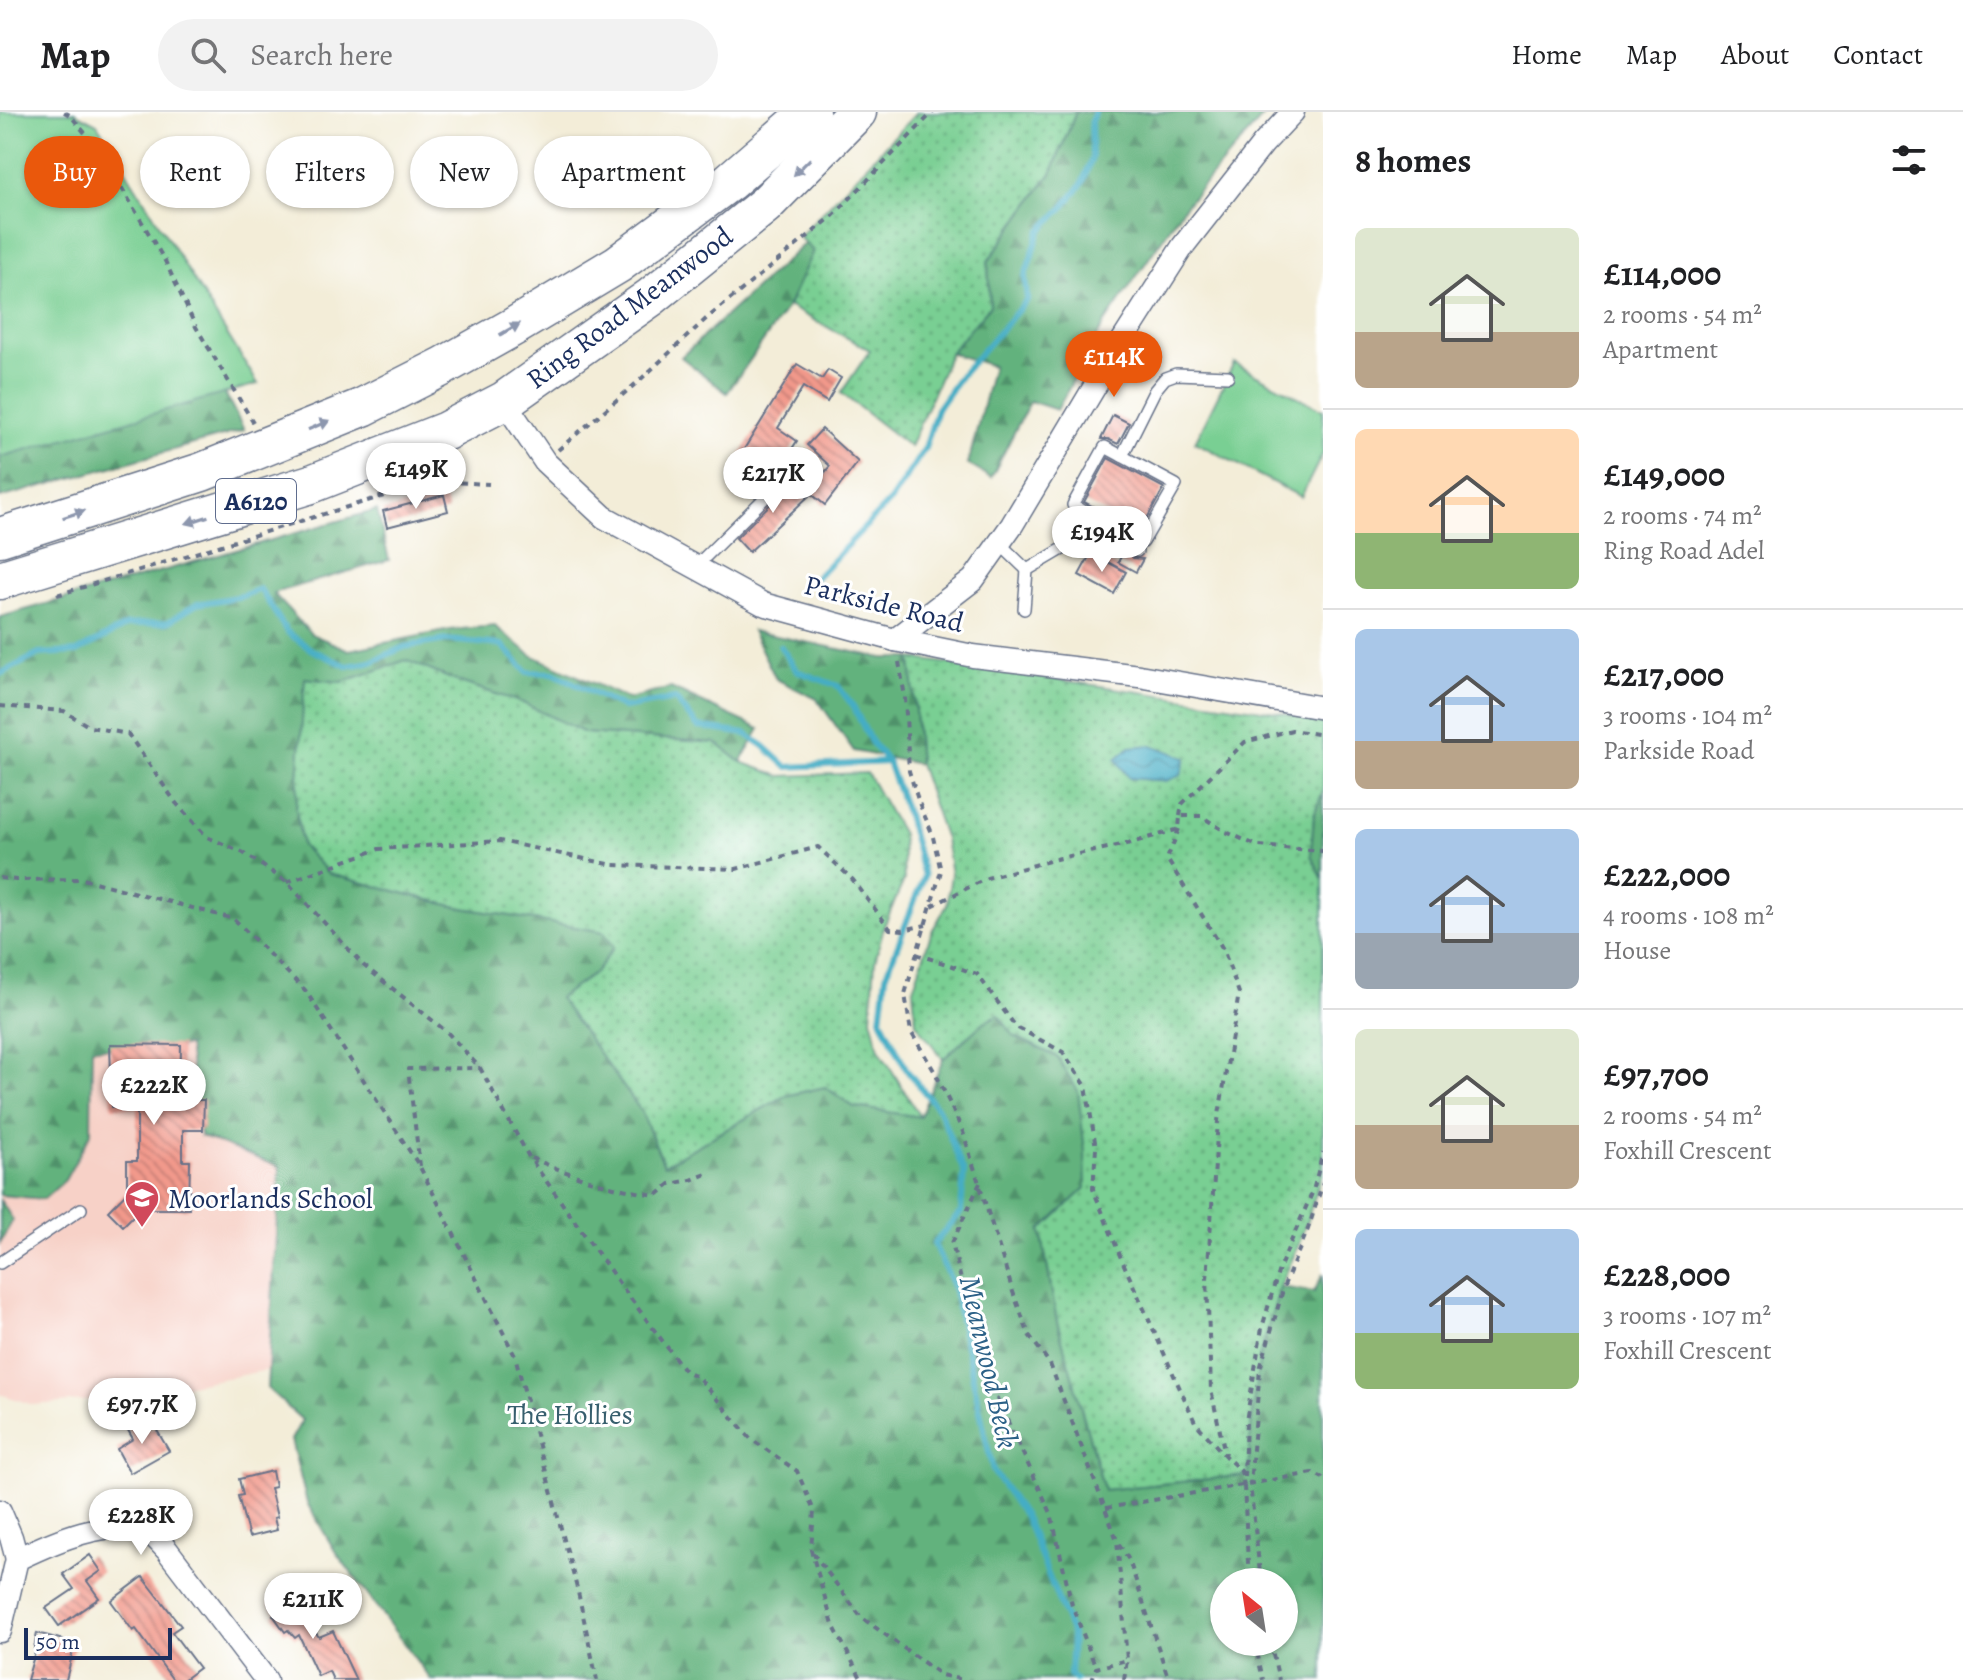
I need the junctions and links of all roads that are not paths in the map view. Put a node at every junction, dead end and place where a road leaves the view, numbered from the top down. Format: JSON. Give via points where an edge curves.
{"nodes":[{"id":1,"x":810,"y":112,"type":"edge"},
{"id":2,"x":857,"y":112,"type":"edge"},
{"id":3,"x":1293,"y":112,"type":"edge"},
{"id":4,"x":1228,"y":376,"type":"dead end"},
{"id":5,"x":504,"y":401,"type":"junction"},
{"id":6,"x":1122,"y":456,"type":"junction"},
{"id":7,"x":790,"y":473,"type":"dead end"},
{"id":8,"x":1097,"y":519,"type":"junction"},
{"id":9,"x":1088,"y":534,"type":"junction"},
{"id":10,"x":1129,"y":535,"type":"junction"},
{"id":11,"x":0,"y":537,"type":"edge"},
{"id":12,"x":999,"y":543,"type":"junction"},
{"id":13,"x":1113,"y":547,"type":"dead end"},
{"id":14,"x":1137,"y":551,"type":"dead end"},
{"id":15,"x":694,"y":567,"type":"junction"},
{"id":16,"x":1027,"y":570,"type":"junction"},
{"id":17,"x":0,"y":580,"type":"edge"},
{"id":18,"x":1024,"y":609,"type":"dead end"},
{"id":19,"x":895,"y":640,"type":"junction"},
{"id":20,"x":1323,"y":708,"type":"edge"},
{"id":21,"x":81,"y":1209,"type":"dead end"},
{"id":22,"x":0,"y":1263,"type":"edge"},
{"id":23,"x":0,"y":1511,"type":"edge"},
{"id":24,"x":17,"y":1559,"type":"junction"},
{"id":25,"x":0,"y":1631,"type":"edge"},
{"id":26,"x":266,"y":1680,"type":"edge"}],
"edges":[{"from":11,"to":1,"type":"highway","name":"Ring Road Meanwood","number":"A6120","one_way":true,"via":[[202,472],[363,407],[442,367],[618,264],[729,182]]},
{"from":2,"to":5,"type":"highway","name":"Ring Road Meanwood","number":"A6120","one_way":true,"via":[[765,205],[651,297]]},
{"from":3,"to":12,"type":"street","via":[[1183,246]]},
{"from":4,"to":6,"type":"lane","via":[[1165,378]]},
{"from":5,"to":15,"type":"street","name":"Parkside Road","via":[[545,462],[604,517]]},
{"from":5,"to":17,"type":"highway","number":"A6120","one_way":true,"via":[[446,431],[311,484]]},
{"from":6,"to":8,"type":"lane","via":[[1105,447],[1073,505]]},
{"from":6,"to":10,"type":"lane","via":[[1176,485],[1143,542]]},
{"from":7,"to":15,"type":"lane"},
{"from":8,"to":9,"type":"lane"},
{"from":8,"to":10,"type":"lane"},
{"from":9,"to":13,"type":"lane"},
{"from":9,"to":16,"type":"lane"},
{"from":10,"to":14,"type":"lane"},
{"from":12,"to":16,"type":"lane"},
{"from":12,"to":19,"type":"street","via":[[973,580]]},
{"from":15,"to":19,"type":"street","name":"Parkside Road","via":[[763,604]]},
{"from":16,"to":18,"type":"lane"},
{"from":19,"to":20,"type":"street","name":"Parkside Road"},
{"from":21,"to":22,"type":"lane"},
{"from":23,"to":24,"type":"street"},
{"from":24,"to":25,"type":"street"},
{"from":24,"to":26,"type":"street","via":[[97,1529],[123,1526],[149,1533]]}]}
